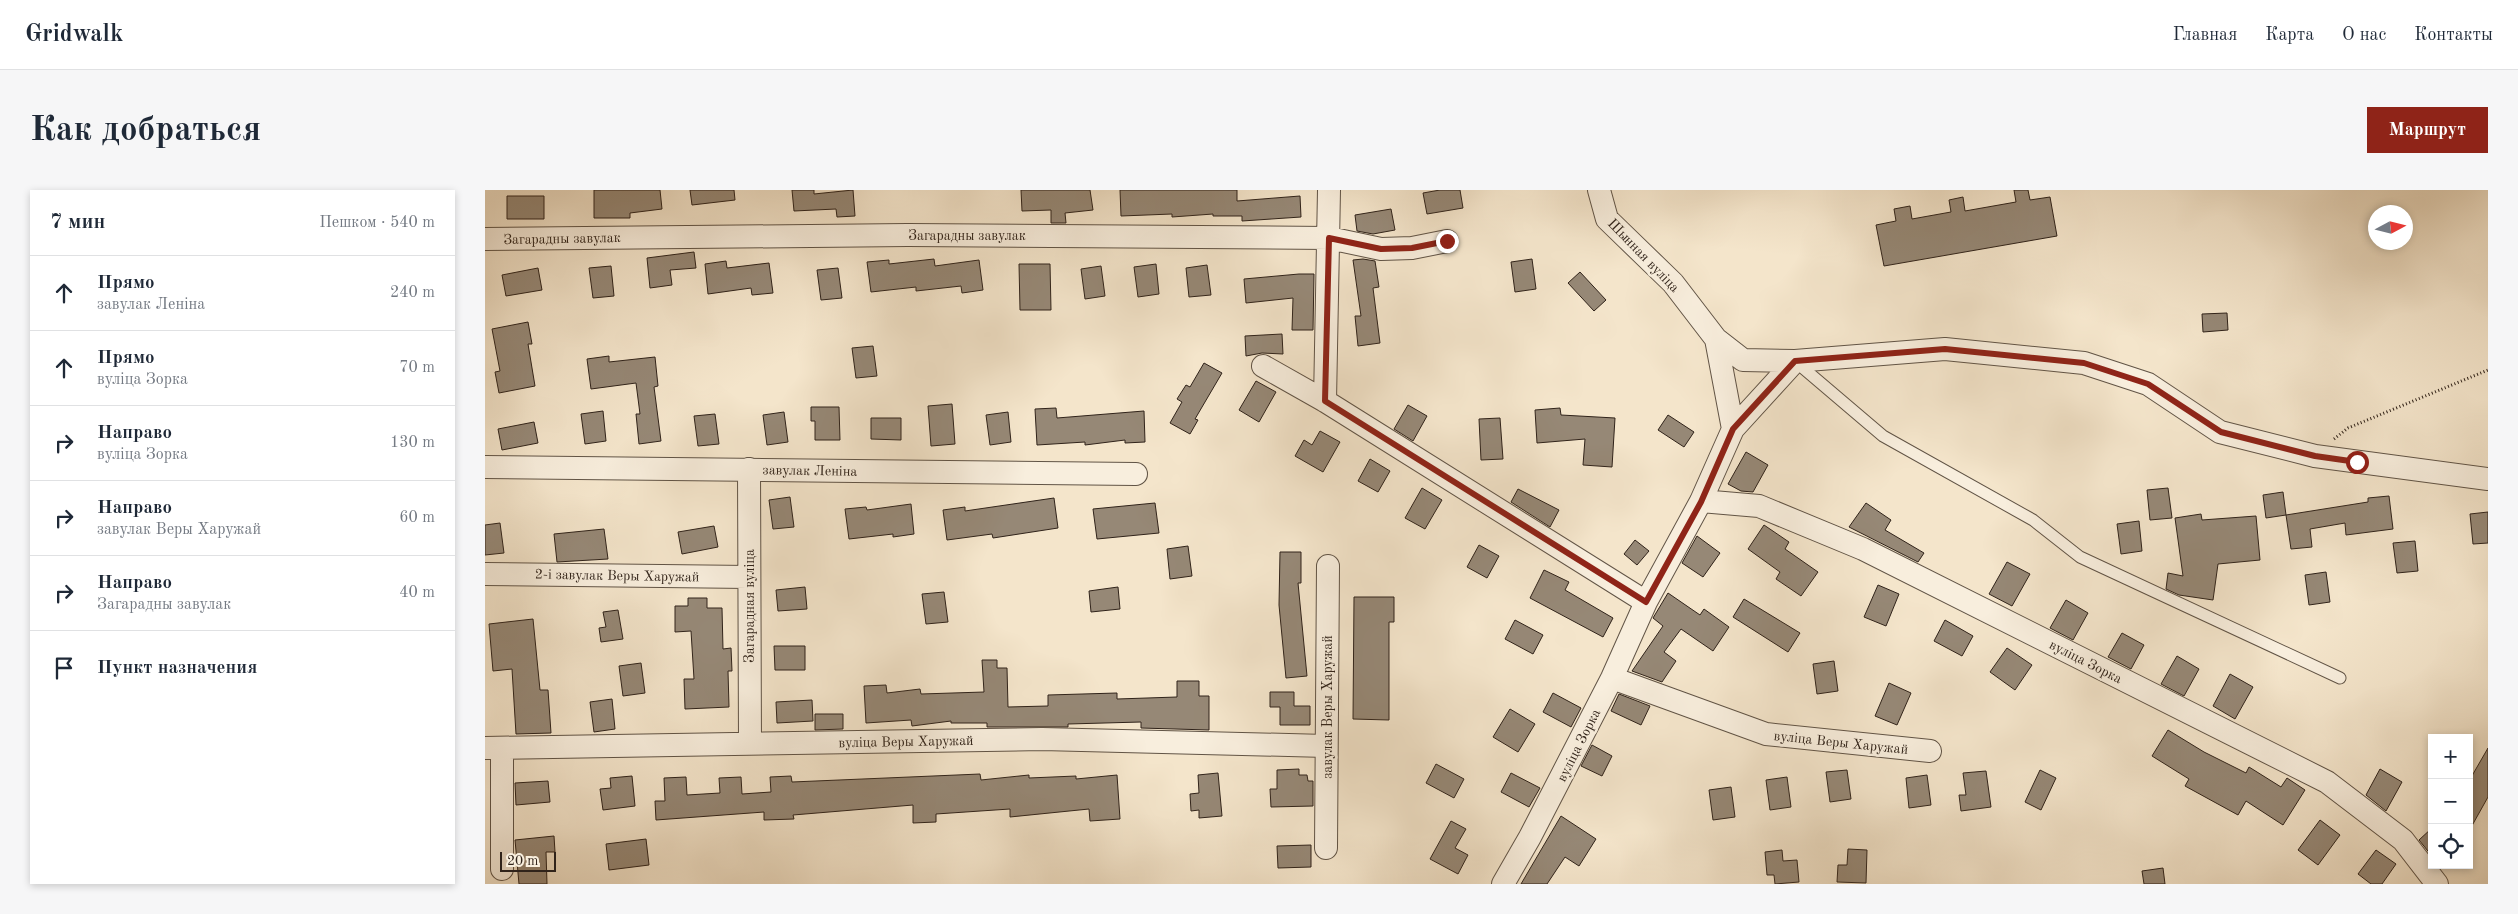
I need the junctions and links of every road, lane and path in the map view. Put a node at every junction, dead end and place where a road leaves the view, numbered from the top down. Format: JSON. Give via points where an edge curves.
{"nodes":[{"id":1,"x":1329,"y":190,"type":"edge"},
{"id":2,"x":1599,"y":190,"type":"edge"},
{"id":3,"x":1329,"y":238,"type":"junction"},
{"id":4,"x":485,"y":239,"type":"edge"},
{"id":5,"x":1447,"y":241,"type":"dead end"},
{"id":6,"x":1716,"y":339,"type":"junction"},
{"id":7,"x":1795,"y":361,"type":"junction"},
{"id":8,"x":1263,"y":366,"type":"dead end"},
{"id":9,"x":2488,"y":370,"type":"edge"},
{"id":10,"x":1325,"y":401,"type":"junction"},
{"id":11,"x":1733,"y":429,"type":"junction"},
{"id":12,"x":2315,"y":456,"type":"junction"},
{"id":13,"x":485,"y":467,"type":"edge"},
{"id":14,"x":749,"y":469,"type":"junction"},
{"id":15,"x":1135,"y":474,"type":"dead end"},
{"id":16,"x":2488,"y":479,"type":"edge"},
{"id":17,"x":1701,"y":502,"type":"junction"},
{"id":18,"x":1328,"y":566,"type":"dead end"},
{"id":19,"x":485,"y":574,"type":"edge"},
{"id":20,"x":749,"y":577,"type":"junction"},
{"id":21,"x":1646,"y":602,"type":"junction"},
{"id":22,"x":1612,"y":678,"type":"junction"},
{"id":23,"x":2340,"y":678,"type":"dead end"},
{"id":24,"x":750,"y":743,"type":"junction"},
{"id":25,"x":1326,"y":746,"type":"junction"},
{"id":26,"x":493,"y":748,"type":"edge"},
{"id":27,"x":1930,"y":751,"type":"dead end"},
{"id":28,"x":1326,"y":848,"type":"dead end"},
{"id":29,"x":502,"y":869,"type":"dead end"},
{"id":30,"x":1503,"y":884,"type":"edge"},
{"id":31,"x":2437,"y":884,"type":"edge"}],
"edges":[{"from":1,"to":3,"type":"street"},
{"from":2,"to":6,"type":"street","name":"Шынная вуліца","via":[[1607,219],[1673,283]]},
{"from":3,"to":4,"type":"street","name":"Загарадны завулак","via":[[908,235]]},
{"from":3,"to":5,"type":"street","name":"Загарадны завулак","via":[[1381,249],[1412,248]]},
{"from":3,"to":10,"type":"street"},
{"from":6,"to":7,"type":"street","via":[[1743,360]]},
{"from":6,"to":11,"type":"street","name":"Шынная вуліца"},
{"from":7,"to":11,"type":"street"},
{"from":7,"to":12,"type":"street","via":[[1945,349],[2084,363],[2148,384],[2221,432]]},
{"from":7,"to":23,"type":"lane","via":[[1883,436],[2033,520],[2080,557]]},
{"from":8,"to":10,"type":"street"},
{"from":9,"to":12,"type":"path","via":[[2348,428]]},
{"from":10,"to":21,"type":"street"},
{"from":11,"to":17,"type":"street","name":"вуліца Зорка"},
{"from":12,"to":16,"type":"street"},
{"from":13,"to":14,"type":"street","name":"завулак Леніна"},
{"from":14,"to":15,"type":"street","name":"завулак Леніна"},
{"from":14,"to":20,"type":"street","name":"Загарадная вуліца"},
{"from":17,"to":21,"type":"street","name":"вуліца Зорка"},
{"from":17,"to":31,"type":"street","name":"вуліца Зорка","via":[[1759,506],[1863,549],[2327,782],[2403,840]]},
{"from":18,"to":25,"type":"street","name":"завулак Веры Харужай"},
{"from":19,"to":20,"type":"street","name":"2-і завулак Веры Харужай"},
{"from":20,"to":24,"type":"street","name":"Загарадная вуліца"},
{"from":21,"to":22,"type":"street","name":"вуліца Зорка"},
{"from":22,"to":27,"type":"street","name":"вуліца Веры Харужай","via":[[1765,734]]},
{"from":22,"to":30,"type":"street","name":"вуліца Зорка"},
{"from":24,"to":25,"type":"street","name":"вуліца Веры Харужай","via":[[1042,739]]},
{"from":24,"to":26,"type":"street","name":"вуліца Веры Харужай"},
{"from":25,"to":28,"type":"street","name":"завулак Веры Харужай"},
{"from":26,"to":29,"type":"street"}]}
